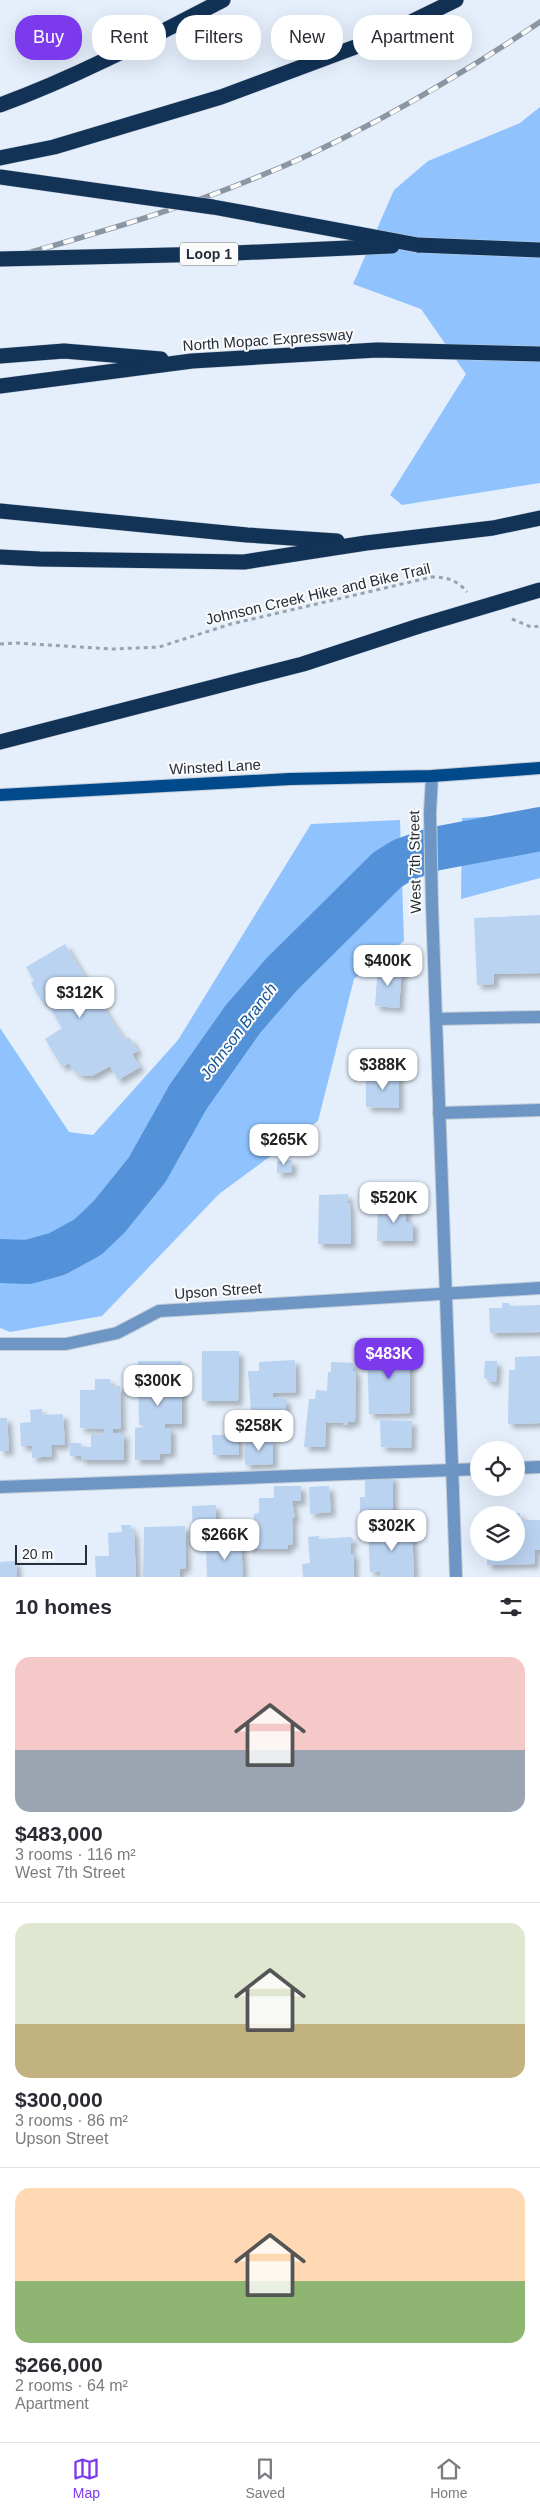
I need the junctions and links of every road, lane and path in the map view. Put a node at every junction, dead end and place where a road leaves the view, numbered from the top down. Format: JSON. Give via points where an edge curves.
{"nodes":[{"id":1,"x":223,"y":0,"type":"edge"},
{"id":2,"x":456,"y":0,"type":"edge"},
{"id":3,"x":0,"y":105,"type":"edge"},
{"id":4,"x":0,"y":158,"type":"edge"},
{"id":5,"x":0,"y":178,"type":"edge"},
{"id":6,"x":418,"y":245,"type":"junction"},
{"id":7,"x":540,"y":250,"type":"edge"},
{"id":8,"x":0,"y":259,"type":"edge"},
{"id":9,"x":540,"y":354,"type":"edge"},
{"id":10,"x":0,"y":356,"type":"edge"},
{"id":11,"x":192,"y":362,"type":"junction"},
{"id":12,"x":0,"y":386,"type":"edge"},
{"id":13,"x":0,"y":511,"type":"edge"},
{"id":14,"x":540,"y":518,"type":"edge"},
{"id":15,"x":366,"y":543,"type":"junction"},
{"id":16,"x":0,"y":556,"type":"edge"},
{"id":17,"x":540,"y":590,"type":"edge"},
{"id":18,"x":472,"y":597,"type":"dead end"},
{"id":19,"x":504,"y":615,"type":"dead end"},
{"id":20,"x":540,"y":626,"type":"edge"},
{"id":21,"x":0,"y":644,"type":"edge"},
{"id":22,"x":0,"y":742,"type":"edge"},
{"id":23,"x":540,"y":768,"type":"edge"},
{"id":24,"x":432,"y":776,"type":"junction"},
{"id":25,"x":0,"y":795,"type":"edge"},
{"id":26,"x":540,"y":1016,"type":"edge"},
{"id":27,"x":436,"y":1019,"type":"junction"},
{"id":28,"x":540,"y":1110,"type":"edge"},
{"id":29,"x":439,"y":1113,"type":"junction"},
{"id":30,"x":540,"y":1288,"type":"edge"},
{"id":31,"x":445,"y":1292,"type":"junction"},
{"id":32,"x":0,"y":1344,"type":"edge"},
{"id":33,"x":540,"y":1467,"type":"edge"},
{"id":34,"x":525,"y":1468,"type":"edge"},
{"id":35,"x":470,"y":1469,"type":"edge"},
{"id":36,"x":452,"y":1470,"type":"junction"},
{"id":37,"x":0,"y":1487,"type":"edge"},
{"id":38,"x":456,"y":1577,"type":"edge"}],
"edges":[{"from":1,"to":3,"type":"highway","via":[[135,46]]},
{"from":2,"to":4,"type":"highway","via":[[374,40],[221,97],[54,147]]},
{"from":5,"to":6,"type":"highway","bridge":true,"via":[[213,207]]},
{"from":6,"to":7,"type":"highway","number":"Loop 1"},
{"from":6,"to":8,"type":"highway","number":"Loop 1","bridge":true},
{"from":9,"to":11,"type":"highway","name":"North Mopac Expressway","via":[[376,350]]},
{"from":10,"to":11,"type":"highway","via":[[64,351]]},
{"from":11,"to":12,"type":"highway","name":"North Mopac Expressway"},
{"from":13,"to":15,"type":"highway"},
{"from":14,"to":15,"type":"highway","via":[[493,528]]},
{"from":15,"to":16,"type":"highway","via":[[244,562]]},
{"from":17,"to":22,"type":"highway","bridge":true,"via":[[303,664]]},
{"from":18,"to":21,"type":"path","name":"Johnson Creek Hike and Bike Trail","via":[[456,581],[432,577],[231,624],[159,647],[113,650]]},
{"from":19,"to":20,"type":"path","via":[[532,627]]},
{"from":23,"to":24,"type":"main road","name":"Winsted Lane"},
{"from":24,"to":25,"type":"main road","name":"Winsted Lane","via":[[290,779]]},
{"from":24,"to":27,"type":"street","name":"West 7th Street","via":[[430,813]]},
{"from":26,"to":27,"type":"street"},
{"from":27,"to":29,"type":"street","name":"West 7th Street"},
{"from":28,"to":29,"type":"street"},
{"from":29,"to":31,"type":"street","name":"West 7th Street"},
{"from":30,"to":31,"type":"street","name":"Upson Street"},
{"from":31,"to":32,"type":"street","name":"Upson Street","via":[[159,1311],[117,1333],[66,1344]]},
{"from":31,"to":36,"type":"street","name":"West 7th Street"},
{"from":33,"to":34,"type":"street"},
{"from":35,"to":36,"type":"street"},
{"from":36,"to":37,"type":"street"},
{"from":36,"to":38,"type":"street","name":"West 7th Street"}]}
